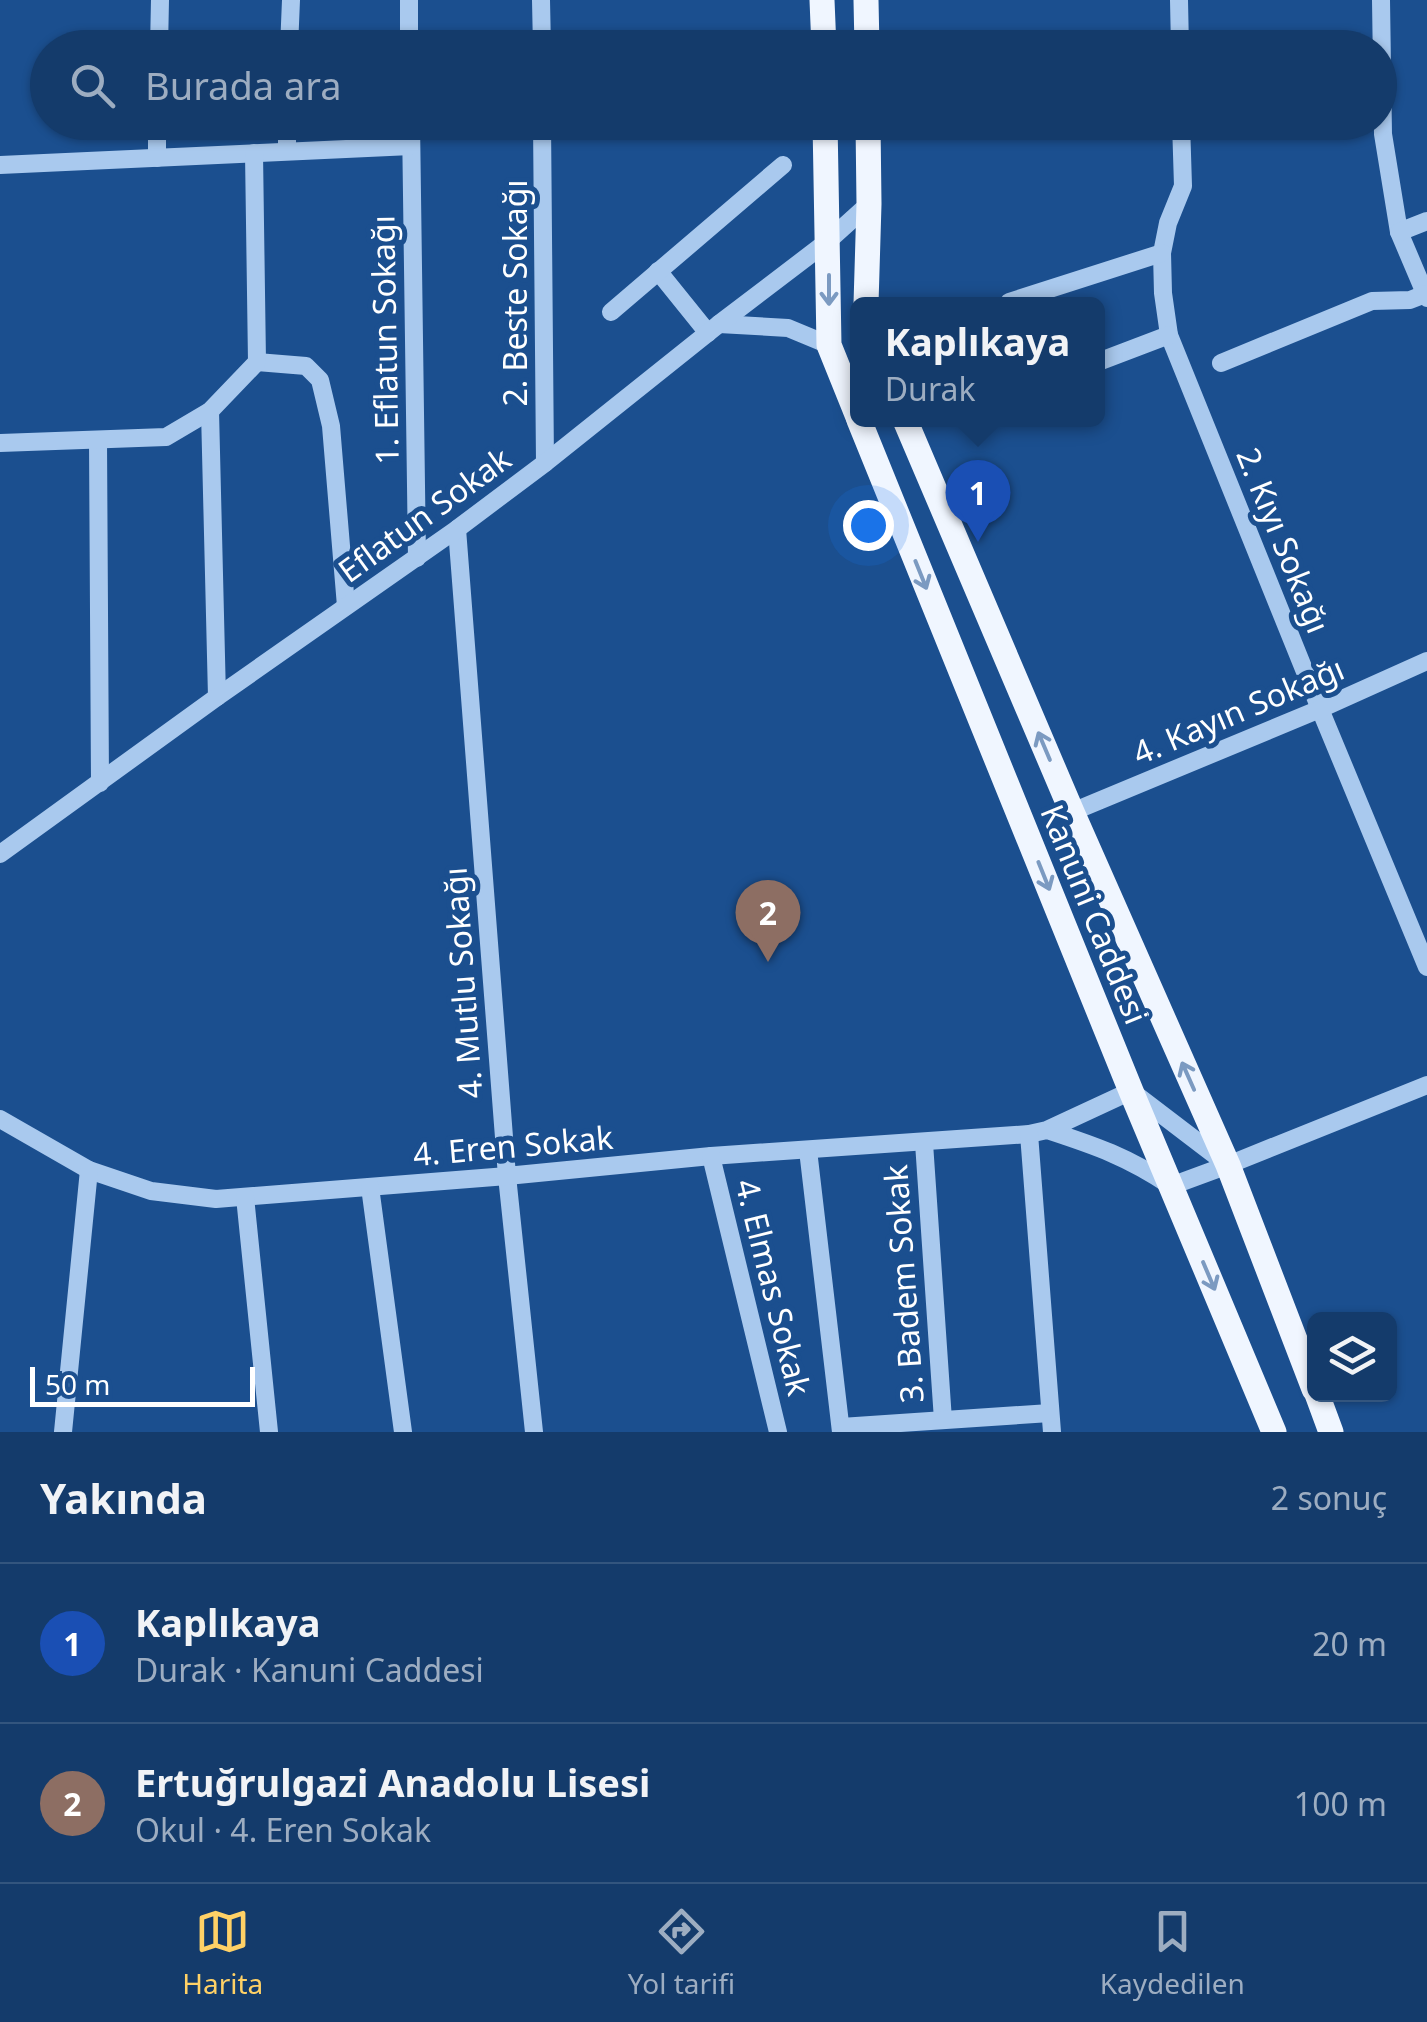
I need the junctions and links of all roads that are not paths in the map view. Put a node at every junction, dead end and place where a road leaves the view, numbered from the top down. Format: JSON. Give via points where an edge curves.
{"nodes":[{"id":1,"x":160,"y":0,"type":"edge"},
{"id":2,"x":291,"y":0,"type":"edge"},
{"id":3,"x":409,"y":0,"type":"edge"},
{"id":4,"x":542,"y":0,"type":"edge"},
{"id":5,"x":822,"y":0,"type":"edge"},
{"id":6,"x":866,"y":0,"type":"edge"},
{"id":7,"x":1179,"y":0,"type":"edge"},
{"id":8,"x":1381,"y":0,"type":"edge"},
{"id":9,"x":159,"y":30,"type":"edge"},
{"id":10,"x":290,"y":30,"type":"edge"},
{"id":11,"x":410,"y":30,"type":"edge"},
{"id":12,"x":542,"y":30,"type":"edge"},
{"id":13,"x":823,"y":30,"type":"edge"},
{"id":14,"x":867,"y":30,"type":"edge"},
{"id":15,"x":1180,"y":30,"type":"edge"},
{"id":16,"x":1381,"y":30,"type":"edge"},
{"id":17,"x":157,"y":140,"type":"edge"},
{"id":18,"x":286,"y":140,"type":"edge"},
{"id":19,"x":411,"y":140,"type":"edge"},
{"id":20,"x":542,"y":140,"type":"edge"},
{"id":21,"x":826,"y":140,"type":"edge"},
{"id":22,"x":868,"y":140,"type":"edge"},
{"id":23,"x":1181,"y":140,"type":"edge"},
{"id":24,"x":1384,"y":140,"type":"edge"},
{"id":25,"x":411,"y":146,"type":"junction"},
{"id":26,"x":286,"y":152,"type":"junction"},
{"id":27,"x":254,"y":153,"type":"junction"},
{"id":28,"x":157,"y":158,"type":"junction"},
{"id":29,"x":0,"y":165,"type":"edge"},
{"id":30,"x":783,"y":165,"type":"dead end"},
{"id":31,"x":869,"y":204,"type":"junction"},
{"id":32,"x":1427,"y":220,"type":"edge"},
{"id":33,"x":1399,"y":232,"type":"junction"},
{"id":34,"x":828,"y":240,"type":"junction"},
{"id":35,"x":1162,"y":253,"type":"junction"},
{"id":36,"x":658,"y":272,"type":"junction"},
{"id":37,"x":1426,"y":296,"type":"edge"},
{"id":38,"x":866,"y":297,"type":"edge"},
{"id":39,"x":1025,"y":297,"type":"edge"},
{"id":40,"x":610,"y":312,"type":"dead end"},
{"id":41,"x":713,"y":328,"type":"junction"},
{"id":42,"x":1169,"y":335,"type":"junction"},
{"id":43,"x":829,"y":345,"type":"junction"},
{"id":44,"x":1105,"y":359,"type":"edge"},
{"id":45,"x":257,"y":362,"type":"junction"},
{"id":46,"x":1220,"y":363,"type":"dead end"},
{"id":47,"x":850,"y":398,"type":"edge"},
{"id":48,"x":210,"y":412,"type":"junction"},
{"id":49,"x":862,"y":427,"type":"edge"},
{"id":50,"x":908,"y":427,"type":"edge"},
{"id":51,"x":98,"y":440,"type":"junction"},
{"id":52,"x":0,"y":444,"type":"edge"},
{"id":53,"x":545,"y":463,"type":"junction"},
{"id":54,"x":457,"y":529,"type":"junction"},
{"id":55,"x":417,"y":558,"type":"junction"},
{"id":56,"x":346,"y":606,"type":"junction"},
{"id":57,"x":1427,"y":661,"type":"edge"},
{"id":58,"x":217,"y":698,"type":"junction"},
{"id":59,"x":1320,"y":709,"type":"junction"},
{"id":60,"x":100,"y":783,"type":"junction"},
{"id":61,"x":1072,"y":812,"type":"junction"},
{"id":62,"x":0,"y":854,"type":"edge"},
{"id":63,"x":1427,"y":967,"type":"edge"},
{"id":64,"x":1427,"y":1084,"type":"edge"},
{"id":65,"x":1131,"y":1091,"type":"junction"},
{"id":66,"x":0,"y":1119,"type":"edge"},
{"id":67,"x":1038,"y":1132,"type":"junction"},
{"id":68,"x":924,"y":1143,"type":"junction"},
{"id":69,"x":808,"y":1150,"type":"junction"},
{"id":70,"x":711,"y":1156,"type":"junction"},
{"id":71,"x":1228,"y":1165,"type":"junction"},
{"id":72,"x":89,"y":1170,"type":"junction"},
{"id":73,"x":506,"y":1176,"type":"junction"},
{"id":74,"x":1171,"y":1186,"type":"junction"},
{"id":75,"x":370,"y":1187,"type":"junction"},
{"id":76,"x":244,"y":1197,"type":"junction"},
{"id":77,"x":1307,"y":1369,"type":"edge"},
{"id":78,"x":1320,"y":1402,"type":"edge"},
{"id":79,"x":943,"y":1420,"type":"junction"},
{"id":80,"x":1051,"y":1422,"type":"edge"},
{"id":81,"x":841,"y":1429,"type":"edge"},
{"id":82,"x":63,"y":1432,"type":"edge"},
{"id":83,"x":269,"y":1432,"type":"edge"},
{"id":84,"x":403,"y":1432,"type":"edge"},
{"id":85,"x":534,"y":1432,"type":"edge"},
{"id":86,"x":778,"y":1432,"type":"edge"},
{"id":87,"x":1274,"y":1432,"type":"edge"},
{"id":88,"x":1331,"y":1432,"type":"edge"}],
"edges":[{"from":1,"to":9,"type":"street"},
{"from":2,"to":10,"type":"street"},
{"from":3,"to":11,"type":"street"},
{"from":4,"to":12,"type":"street"},
{"from":5,"to":13,"type":"main road"},
{"from":6,"to":14,"type":"main road"},
{"from":7,"to":15,"type":"street"},
{"from":8,"to":16,"type":"street"},
{"from":17,"to":28,"type":"street"},
{"from":18,"to":26,"type":"street"},
{"from":19,"to":25,"type":"street","name":"1. Eflatun Sokağı"},
{"from":20,"to":53,"type":"street","name":"2. Beste Sokağı"},
{"from":21,"to":34,"type":"main road","name":"Kanuni Caddesi"},
{"from":22,"to":31,"type":"main road"},
{"from":23,"to":35,"type":"street","name":"2. Kıyı Sokağı","via":[[1182,186]]},
{"from":24,"to":33,"type":"street"},
{"from":25,"to":26,"type":"street"},
{"from":25,"to":55,"type":"street","name":"1. Eflatun Sokağı"},
{"from":26,"to":27,"type":"street"},
{"from":27,"to":28,"type":"street"},
{"from":27,"to":45,"type":"street"},
{"from":28,"to":29,"type":"street"},
{"from":30,"to":36,"type":"street"},
{"from":31,"to":34,"type":"street","name":"Eflatun Sokak"},
{"from":31,"to":38,"type":"main road"},
{"from":32,"to":33,"type":"street"},
{"from":33,"to":37,"type":"street"},
{"from":34,"to":41,"type":"street","name":"Eflatun Sokak"},
{"from":34,"to":43,"type":"main road","name":"Kanuni Caddesi","one_way":true},
{"from":35,"to":39,"type":"street"},
{"from":35,"to":42,"type":"street","name":"2. Kıyı Sokağı"},
{"from":36,"to":40,"type":"street"},
{"from":36,"to":41,"type":"street"},
{"from":37,"to":46,"type":"street","via":[[1372,300]]},
{"from":41,"to":43,"type":"street","via":[[788,328]]},
{"from":41,"to":53,"type":"street","name":"Eflatun Sokak"},
{"from":42,"to":44,"type":"street"},
{"from":42,"to":59,"type":"street","name":"2. Kıyı Sokağı"},
{"from":43,"to":47,"type":"main road","name":"Kanuni Caddesi"},
{"from":45,"to":48,"type":"street"},
{"from":45,"to":56,"type":"street","via":[[306,366],[320,380],[331,426]]},
{"from":48,"to":51,"type":"street","via":[[166,438]]},
{"from":48,"to":58,"type":"street"},
{"from":49,"to":65,"type":"main road","name":"Kanuni Caddesi","one_way":true},
{"from":61,"to":50,"type":"main road","name":"Kanuni Caddesi","one_way":true},
{"from":51,"to":52,"type":"street"},
{"from":51,"to":60,"type":"street"},
{"from":53,"to":54,"type":"street","name":"Eflatun Sokak"},
{"from":54,"to":55,"type":"street","name":"Eflatun Sokak"},
{"from":54,"to":73,"type":"street","name":"4. Mutlu Sokağı"},
{"from":55,"to":56,"type":"street","name":"Eflatun Sokak"},
{"from":56,"to":58,"type":"street","name":"Eflatun Sokak"},
{"from":57,"to":59,"type":"street","name":"4. Kayın Sokağı"},
{"from":58,"to":60,"type":"street","name":"Eflatun Sokak"},
{"from":59,"to":61,"type":"street","name":"4. Kayın Sokağı"},
{"from":59,"to":63,"type":"street","name":"2. Kıyı Sokağı"},
{"from":60,"to":62,"type":"street","name":"Eflatun Sokak"},
{"from":71,"to":61,"type":"main road","name":"Kanuni Caddesi","one_way":true},
{"from":64,"to":71,"type":"street"},
{"from":65,"to":67,"type":"street","name":"4. Eren Sokak"},
{"from":65,"to":71,"type":"street"},
{"from":65,"to":74,"type":"main road","name":"Kanuni Caddesi"},
{"from":66,"to":72,"type":"street","name":"4. Eren Sokak"},
{"from":67,"to":68,"type":"street","name":"4. Eren Sokak"},
{"from":67,"to":74,"type":"street","name":"4. Eren Sokak","via":[[1111,1151]]},
{"from":67,"to":80,"type":"street"},
{"from":68,"to":69,"type":"street","name":"4. Eren Sokak"},
{"from":68,"to":79,"type":"street","name":"3. Badem Sokak"},
{"from":69,"to":70,"type":"street","name":"4. Eren Sokak"},
{"from":69,"to":81,"type":"street"},
{"from":70,"to":73,"type":"street","name":"4. Eren Sokak"},
{"from":70,"to":86,"type":"street","name":"4. Elmas Sokak"},
{"from":71,"to":74,"type":"street"},
{"from":71,"to":77,"type":"main road","name":"Kanuni Caddesi"},
{"from":72,"to":76,"type":"street","name":"4. Eren Sokak","via":[[151,1192]]},
{"from":72,"to":82,"type":"street"},
{"from":73,"to":75,"type":"street","name":"4. Eren Sokak"},
{"from":73,"to":85,"type":"street","name":"4. Mutlu Sokağı"},
{"from":74,"to":87,"type":"main road","name":"Kanuni Caddesi","one_way":true},
{"from":75,"to":76,"type":"street","name":"4. Eren Sokak"},
{"from":75,"to":84,"type":"street"},
{"from":76,"to":83,"type":"street"},
{"from":78,"to":88,"type":"main road","name":"Kanuni Caddesi"},
{"from":79,"to":80,"type":"street"},
{"from":79,"to":81,"type":"street"}]}
